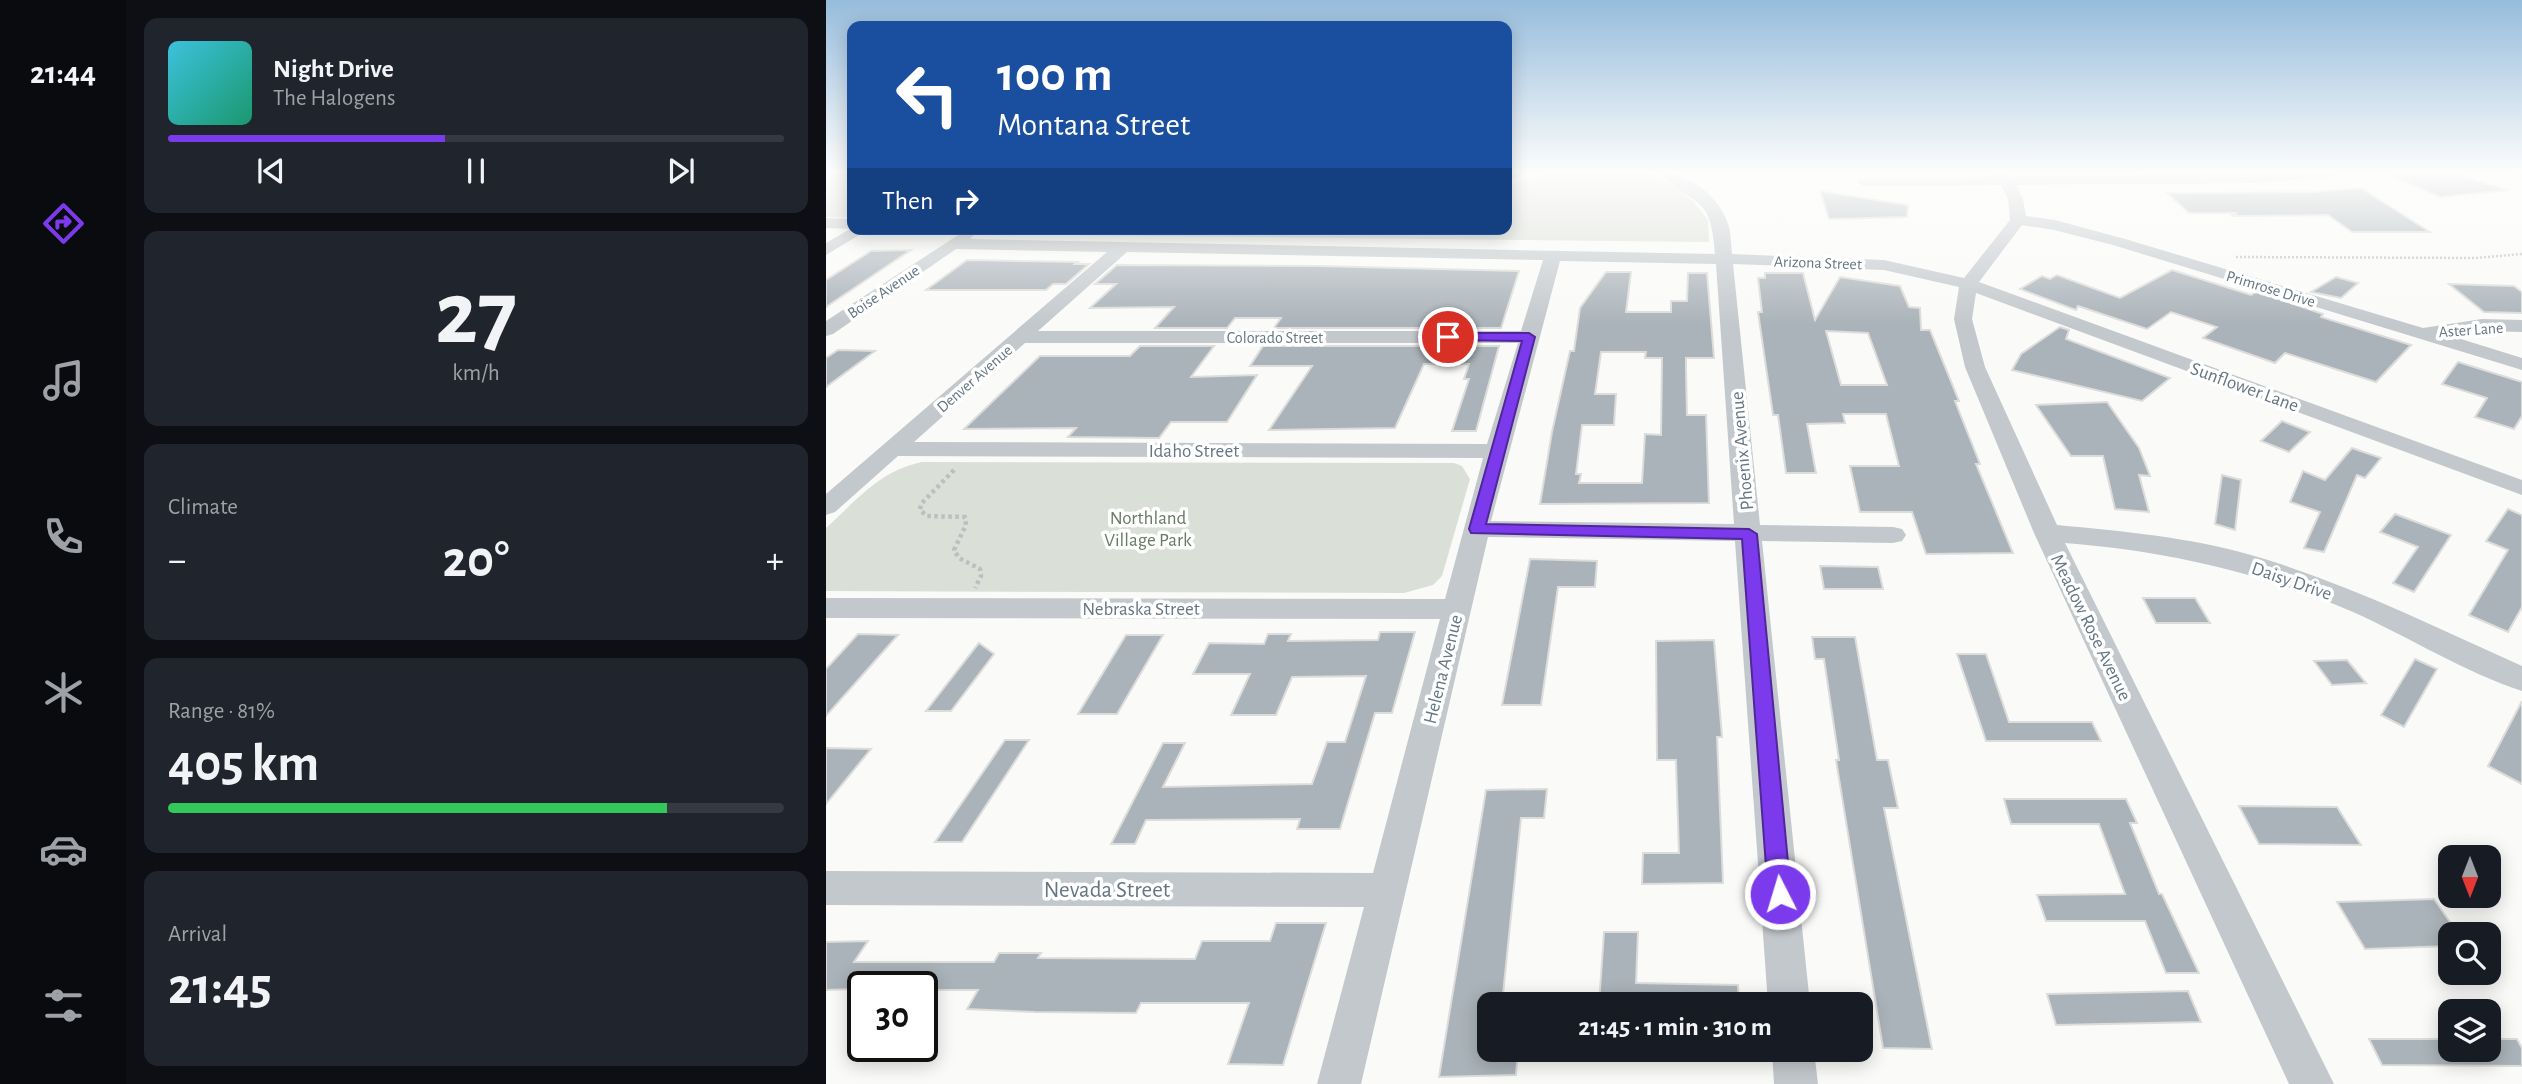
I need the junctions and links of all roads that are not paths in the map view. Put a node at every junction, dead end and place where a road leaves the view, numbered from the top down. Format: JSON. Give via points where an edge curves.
{"nodes":[{"id":1,"x":1720,"y":224,"type":"edge"},
{"id":2,"x":2015,"y":224,"type":"edge"},
{"id":3,"x":2045,"y":224,"type":"edge"},
{"id":4,"x":851,"y":235,"type":"edge"},
{"id":5,"x":966,"y":235,"type":"edge"},
{"id":6,"x":953,"y":244,"type":"junction"},
{"id":7,"x":1122,"y":247,"type":"junction"},
{"id":8,"x":826,"y":250,"type":"edge"},
{"id":9,"x":1553,"y":256,"type":"junction"},
{"id":10,"x":1723,"y":259,"type":"junction"},
{"id":11,"x":1968,"y":284,"type":"junction"},
{"id":12,"x":2522,"y":326,"type":"edge"},
{"id":13,"x":826,"y":330,"type":"edge"},
{"id":14,"x":2420,"y":333,"type":"junction"},
{"id":15,"x":1021,"y":337,"type":"junction"},
{"id":16,"x":1529,"y":337,"type":"junction"},
{"id":17,"x":2522,"y":364,"type":"edge"},
{"id":18,"x":892,"y":449,"type":"junction"},
{"id":19,"x":1496,"y":451,"type":"junction"},
{"id":20,"x":2522,"y":488,"type":"edge"},
{"id":21,"x":826,"y":507,"type":"edge"},
{"id":22,"x":1477,"y":529,"type":"junction"},
{"id":23,"x":2047,"y":533,"type":"junction"},
{"id":24,"x":1749,"y":534,"type":"junction"},
{"id":25,"x":1893,"y":535,"type":"dead end"},
{"id":26,"x":826,"y":608,"type":"edge"},
{"id":27,"x":1457,"y":609,"type":"junction"},
{"id":28,"x":2522,"y":679,"type":"edge"},
{"id":29,"x":826,"y":888,"type":"edge"},
{"id":30,"x":1387,"y":890,"type":"junction"},
{"id":31,"x":1788,"y":992,"type":"edge"},
{"id":32,"x":1794,"y":1062,"type":"edge"},
{"id":33,"x":1339,"y":1084,"type":"edge"},
{"id":34,"x":1796,"y":1084,"type":"edge"},
{"id":35,"x":2312,"y":1084,"type":"edge"}],
"edges":[{"from":1,"to":10,"type":"street","name":"Phoenix Avenue"},
{"from":2,"to":11,"type":"street","name":"Meadow Rose Avenue"},
{"from":3,"to":14,"type":"street","name":"Primrose Drive"},
{"from":4,"to":8,"type":"street"},
{"from":5,"to":6,"type":"street","name":"Boise Avenue"},
{"from":6,"to":7,"type":"street","name":"Arizona Street"},
{"from":6,"to":13,"type":"street","name":"Boise Avenue"},
{"from":7,"to":9,"type":"street","name":"Arizona Street"},
{"from":7,"to":15,"type":"street","name":"Denver Avenue"},
{"from":9,"to":10,"type":"street","name":"Arizona Street"},
{"from":9,"to":16,"type":"street","name":"Helena Avenue"},
{"from":10,"to":11,"type":"street","name":"Arizona Street","via":[[1848,262],[1933,274]]},
{"from":10,"to":24,"type":"street","name":"Phoenix Avenue"},
{"from":11,"to":20,"type":"street","name":"Sunflower Lane"},
{"from":11,"to":23,"type":"street","name":"Meadow Rose Avenue","via":[[1963,319],[1975,367]]},
{"from":12,"to":14,"type":"street","name":"Aster Lane","via":[[2482,325]]},
{"from":14,"to":17,"type":"street","name":"Primrose Drive"},
{"from":15,"to":16,"type":"street","name":"Colorado Street"},
{"from":15,"to":18,"type":"street","name":"Denver Avenue"},
{"from":16,"to":19,"type":"street","name":"Helena Avenue"},
{"from":18,"to":19,"type":"street","name":"Idaho Street"},
{"from":18,"to":21,"type":"street","name":"Denver Avenue"},
{"from":19,"to":22,"type":"street","name":"Helena Avenue"},
{"from":22,"to":24,"type":"street"},
{"from":22,"to":27,"type":"street","name":"Helena Avenue"},
{"from":23,"to":28,"type":"street","name":"Daisy Drive","via":[[2202,552],[2280,573]]},
{"from":23,"to":35,"type":"street","name":"Meadow Rose Avenue"},
{"from":24,"to":25,"type":"street"},
{"from":24,"to":31,"type":"street","name":"Phoenix Avenue"},
{"from":26,"to":27,"type":"street","name":"Nebraska Street"},
{"from":27,"to":30,"type":"street","name":"Helena Avenue"},
{"from":29,"to":30,"type":"street","name":"Nevada Street"},
{"from":30,"to":33,"type":"street","name":"Helena Avenue"},
{"from":32,"to":34,"type":"street"}]}
